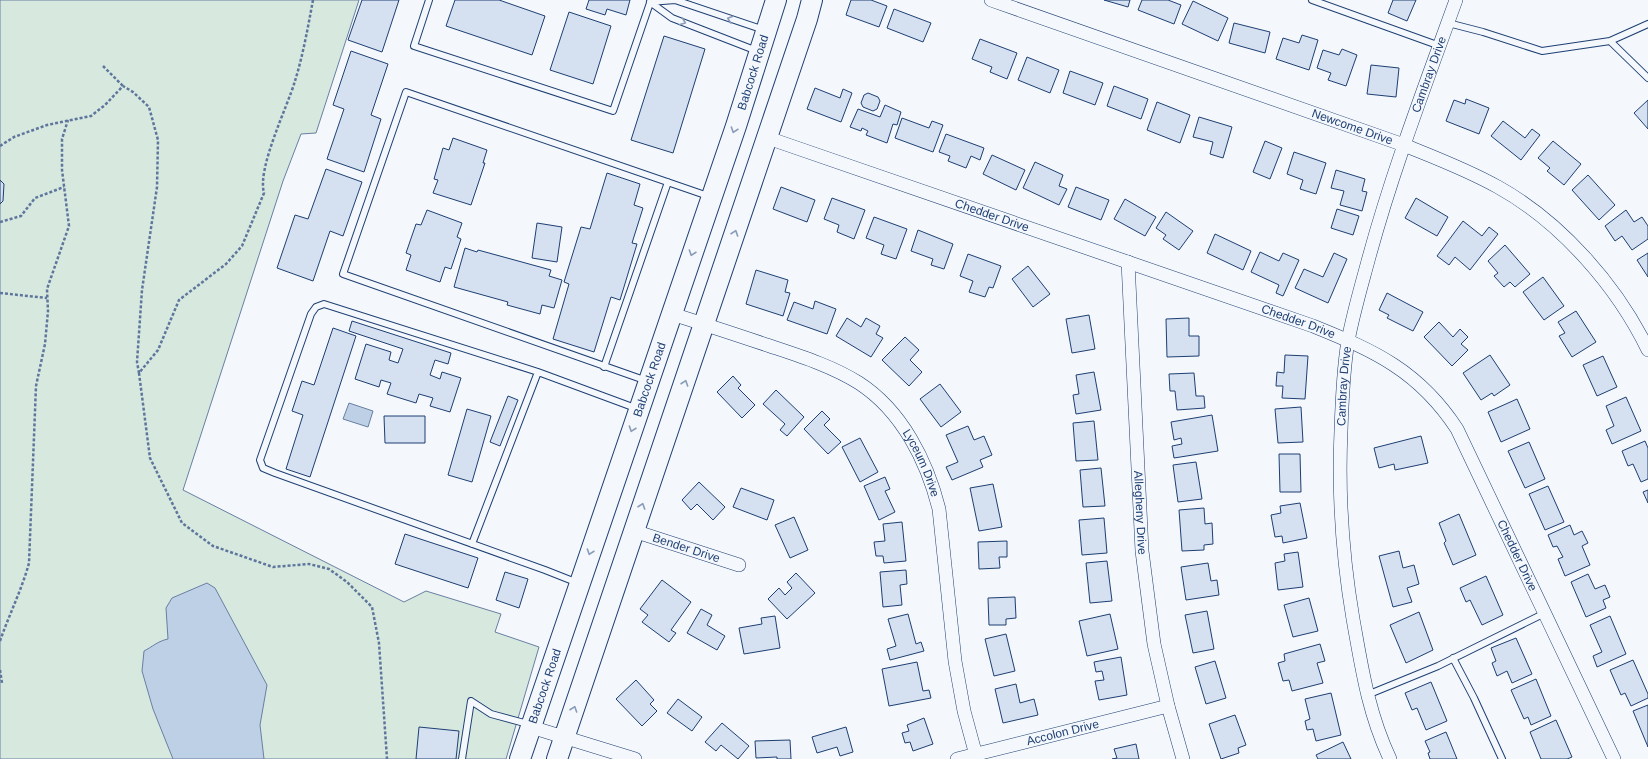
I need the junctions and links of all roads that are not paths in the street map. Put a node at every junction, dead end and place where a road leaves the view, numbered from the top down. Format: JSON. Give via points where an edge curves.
{"nodes":[{"id":1,"x":429,"y":0,"type":"edge"},
{"id":2,"x":776,"y":0,"type":"edge"},
{"id":3,"x":812,"y":0,"type":"edge"},
{"id":4,"x":992,"y":0,"type":"edge"},
{"id":5,"x":1312,"y":0,"type":"edge"},
{"id":6,"x":1456,"y":0,"type":"edge"},
{"id":7,"x":651,"y":1,"type":"edge"},
{"id":8,"x":1448,"y":23,"type":"junction"},
{"id":9,"x":1648,"y":24,"type":"edge"},
{"id":10,"x":767,"y":31,"type":"junction"},
{"id":11,"x":1610,"y":41,"type":"junction"},
{"id":12,"x":1440,"y":46,"type":"junction"},
{"id":13,"x":760,"y":52,"type":"junction"},
{"id":14,"x":1648,"y":78,"type":"edge"},
{"id":15,"x":768,"y":138,"type":"junction"},
{"id":16,"x":1404,"y":145,"type":"junction"},
{"id":17,"x":668,"y":182,"type":"junction"},
{"id":18,"x":712,"y":197,"type":"junction"},
{"id":19,"x":1128,"y":262,"type":"junction"},
{"id":20,"x":672,"y":314,"type":"junction"},
{"id":21,"x":705,"y":324,"type":"junction"},
{"id":22,"x":1348,"y":342,"type":"junction"},
{"id":23,"x":1648,"y":350,"type":"edge"},
{"id":24,"x":604,"y":367,"type":"junction"},
{"id":25,"x":538,"y":372,"type":"junction"},
{"id":26,"x":648,"y":381,"type":"junction"},
{"id":27,"x":639,"y":409,"type":"junction"},
{"id":28,"x":634,"y":531,"type":"junction"},
{"id":29,"x":472,"y":544,"type":"junction"},
{"id":30,"x":739,"y":565,"type":"dead end"},
{"id":31,"x":579,"y":584,"type":"junction"},
{"id":32,"x":1545,"y":613,"type":"junction"},
{"id":33,"x":1453,"y":658,"type":"junction"},
{"id":34,"x":1367,"y":695,"type":"junction"},
{"id":35,"x":1168,"y":706,"type":"junction"},
{"id":36,"x":532,"y":726,"type":"junction"},
{"id":37,"x":564,"y":736,"type":"junction"},
{"id":38,"x":977,"y":757,"type":"edge"},
{"id":39,"x":462,"y":759,"type":"edge"},
{"id":40,"x":520,"y":759,"type":"edge"},
{"id":41,"x":557,"y":759,"type":"edge"},
{"id":42,"x":635,"y":759,"type":"edge"},
{"id":43,"x":957,"y":759,"type":"edge"},
{"id":44,"x":1183,"y":759,"type":"edge"},
{"id":45,"x":1390,"y":759,"type":"edge"},
{"id":46,"x":1502,"y":759,"type":"edge"},
{"id":47,"x":1614,"y":759,"type":"edge"}],
"edges":[{"from":1,"to":7,"type":"lane","via":[[414,46],[613,112]]},
{"from":2,"to":10,"type":"main road","name":"Babcock Road"},
{"from":3,"to":15,"type":"main road"},
{"from":4,"to":16,"type":"street","name":"Newcome Drive"},
{"from":5,"to":12,"type":"lane"},
{"from":6,"to":8,"type":"street","name":"Cambray Drive"},
{"from":10,"to":7,"type":"lane","one_way":true,"via":[[675,0]]},
{"from":7,"to":13,"type":"lane","one_way":true,"via":[[672,18]]},
{"from":8,"to":11,"type":"lane","via":[[1542,51]]},
{"from":8,"to":12,"type":"street","name":"Cambray Drive"},
{"from":9,"to":11,"type":"lane"},
{"from":10,"to":13,"type":"main road","name":"Babcock Road"},
{"from":11,"to":14,"type":"lane"},
{"from":12,"to":16,"type":"street","name":"Cambray Drive"},
{"from":13,"to":18,"type":"main road","name":"Babcock Road","one_way":true},
{"from":15,"to":19,"type":"street","name":"Chedder Drive"},
{"from":21,"to":15,"type":"main road","one_way":true},
{"from":16,"to":22,"type":"street","name":"Cambray Drive","via":[[1376,229]]},
{"from":16,"to":23,"type":"street","name":"Newcome Drive","via":[[1463,169],[1500,188],[1565,237],[1618,299]]},
{"from":17,"to":18,"type":"lane"},
{"from":17,"to":24,"type":"lane"},
{"from":17,"to":24,"type":"lane","via":[[406,92],[343,274]]},
{"from":18,"to":20,"type":"main road","name":"Babcock Road","one_way":true},
{"from":19,"to":22,"type":"street","name":"Chedder Drive","via":[[1313,326]]},
{"from":19,"to":35,"type":"street","name":"Allegheny Drive","via":[[1142,551],[1154,644]]},
{"from":20,"to":21,"type":"street","name":"Lyceum Drive"},
{"from":20,"to":26,"type":"main road","name":"Babcock Road"},
{"from":28,"to":21,"type":"main road","one_way":true},
{"from":21,"to":38,"type":"street","name":"Lyceum Drive","via":[[838,371],[873,394],[889,410],[915,446],[925,466],[939,509],[955,661],[964,710]]},
{"from":22,"to":32,"type":"street","name":"Chedder Drive","via":[[1403,370],[1446,412],[1465,445]]},
{"from":22,"to":34,"type":"street","name":"Cambray Drive","via":[[1342,401],[1340,520],[1346,578]]},
{"from":24,"to":26,"type":"lane"},
{"from":25,"to":27,"type":"lane"},
{"from":25,"to":29,"type":"lane"},
{"from":25,"to":29,"type":"lane","via":[[324,304],[316,307],[311,314],[260,460],[263,468]]},
{"from":26,"to":27,"type":"main road","name":"Babcock Road"},
{"from":27,"to":31,"type":"main road","name":"Babcock Road","one_way":true},
{"from":28,"to":30,"type":"street","name":"Bender Drive"},
{"from":37,"to":28,"type":"main road","one_way":true},
{"from":29,"to":31,"type":"lane"},
{"from":31,"to":36,"type":"main road","name":"Babcock Road"},
{"from":32,"to":33,"type":"lane"},
{"from":32,"to":47,"type":"street","name":"Chedder Drive"},
{"from":33,"to":34,"type":"lane"},
{"from":33,"to":46,"type":"lane"},
{"from":34,"to":45,"type":"street","name":"Cambray Drive","via":[[1374,721]]},
{"from":35,"to":38,"type":"street","name":"Accolon Drive"},
{"from":35,"to":44,"type":"street","name":"Allegheny Drive"},
{"from":36,"to":37,"type":"street"},
{"from":36,"to":39,"type":"lane","via":[[491,714],[471,701]]},
{"from":36,"to":40,"type":"main road","name":"Babcock Road"},
{"from":37,"to":41,"type":"main road"},
{"from":37,"to":42,"type":"street"},
{"from":38,"to":43,"type":"street","name":"Accolon Drive"}]}
